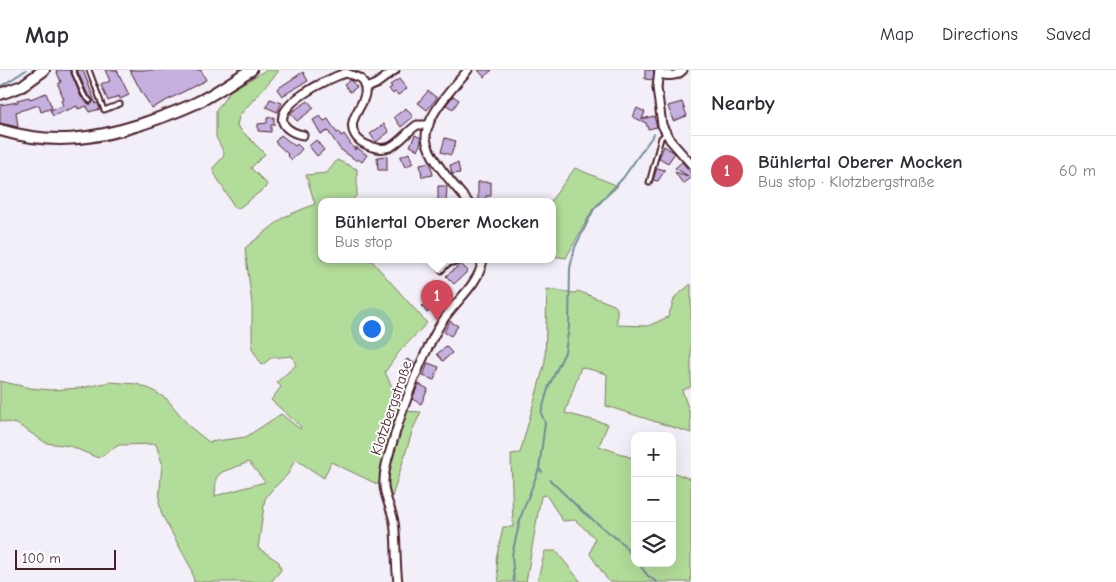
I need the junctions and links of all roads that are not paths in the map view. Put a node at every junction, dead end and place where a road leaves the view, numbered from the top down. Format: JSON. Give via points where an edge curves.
{"nodes":[{"id":1,"x":44,"y":70,"type":"edge"},
{"id":2,"x":73,"y":70,"type":"edge"},
{"id":3,"x":89,"y":70,"type":"edge"},
{"id":4,"x":251,"y":70,"type":"edge"},
{"id":5,"x":395,"y":70,"type":"edge"},
{"id":6,"x":468,"y":70,"type":"edge"},
{"id":7,"x":683,"y":70,"type":"edge"},
{"id":8,"x":659,"y":72,"type":"edge"},
{"id":9,"x":366,"y":88,"type":"junction"},
{"id":10,"x":0,"y":94,"type":"edge"},
{"id":11,"x":90,"y":101,"type":"dead end"},
{"id":12,"x":120,"y":104,"type":"dead end"},
{"id":13,"x":428,"y":125,"type":"junction"},
{"id":14,"x":0,"y":130,"type":"edge"},
{"id":15,"x":665,"y":133,"type":"junction"},
{"id":16,"x":303,"y":135,"type":"dead end"},
{"id":17,"x":691,"y":164,"type":"edge"},
{"id":18,"x":649,"y":183,"type":"dead end"},
{"id":19,"x":465,"y":198,"type":"edge"},
{"id":20,"x":452,"y":263,"type":"edge"},
{"id":21,"x":482,"y":263,"type":"edge"},
{"id":22,"x":441,"y":271,"type":"dead end"},
{"id":23,"x":398,"y":582,"type":"edge"}],
"edges":[{"from":1,"to":10,"type":"main road","via":[[22,86]]},
{"from":2,"to":11,"type":"lane"},
{"from":3,"to":12,"type":"lane","via":[[104,110]]},
{"from":4,"to":14,"type":"main road","via":[[201,100],[159,118],[107,134],[89,138],[51,138]]},
{"from":5,"to":9,"type":"street"},
{"from":6,"to":13,"type":"street"},
{"from":7,"to":8,"type":"street","via":[[672,76]]},
{"from":8,"to":15,"type":"street","via":[[657,88]]},
{"from":9,"to":13,"type":"street","via":[[353,122],[353,131],[362,143],[385,148],[417,125]]},
{"from":9,"to":16,"type":"street","via":[[360,78],[346,73],[321,82],[294,101],[286,108],[282,119],[290,130]]},
{"from":13,"to":19,"type":"street","via":[[426,138],[429,148]]},
{"from":15,"to":17,"type":"street"},
{"from":15,"to":18,"type":"lane"},
{"from":20,"to":22,"type":"lane"},
{"from":21,"to":23,"type":"street","name":"Klotzbergstraße","via":[[474,284],[441,323],[422,362],[402,411],[384,472],[384,487],[395,529]]}]}
